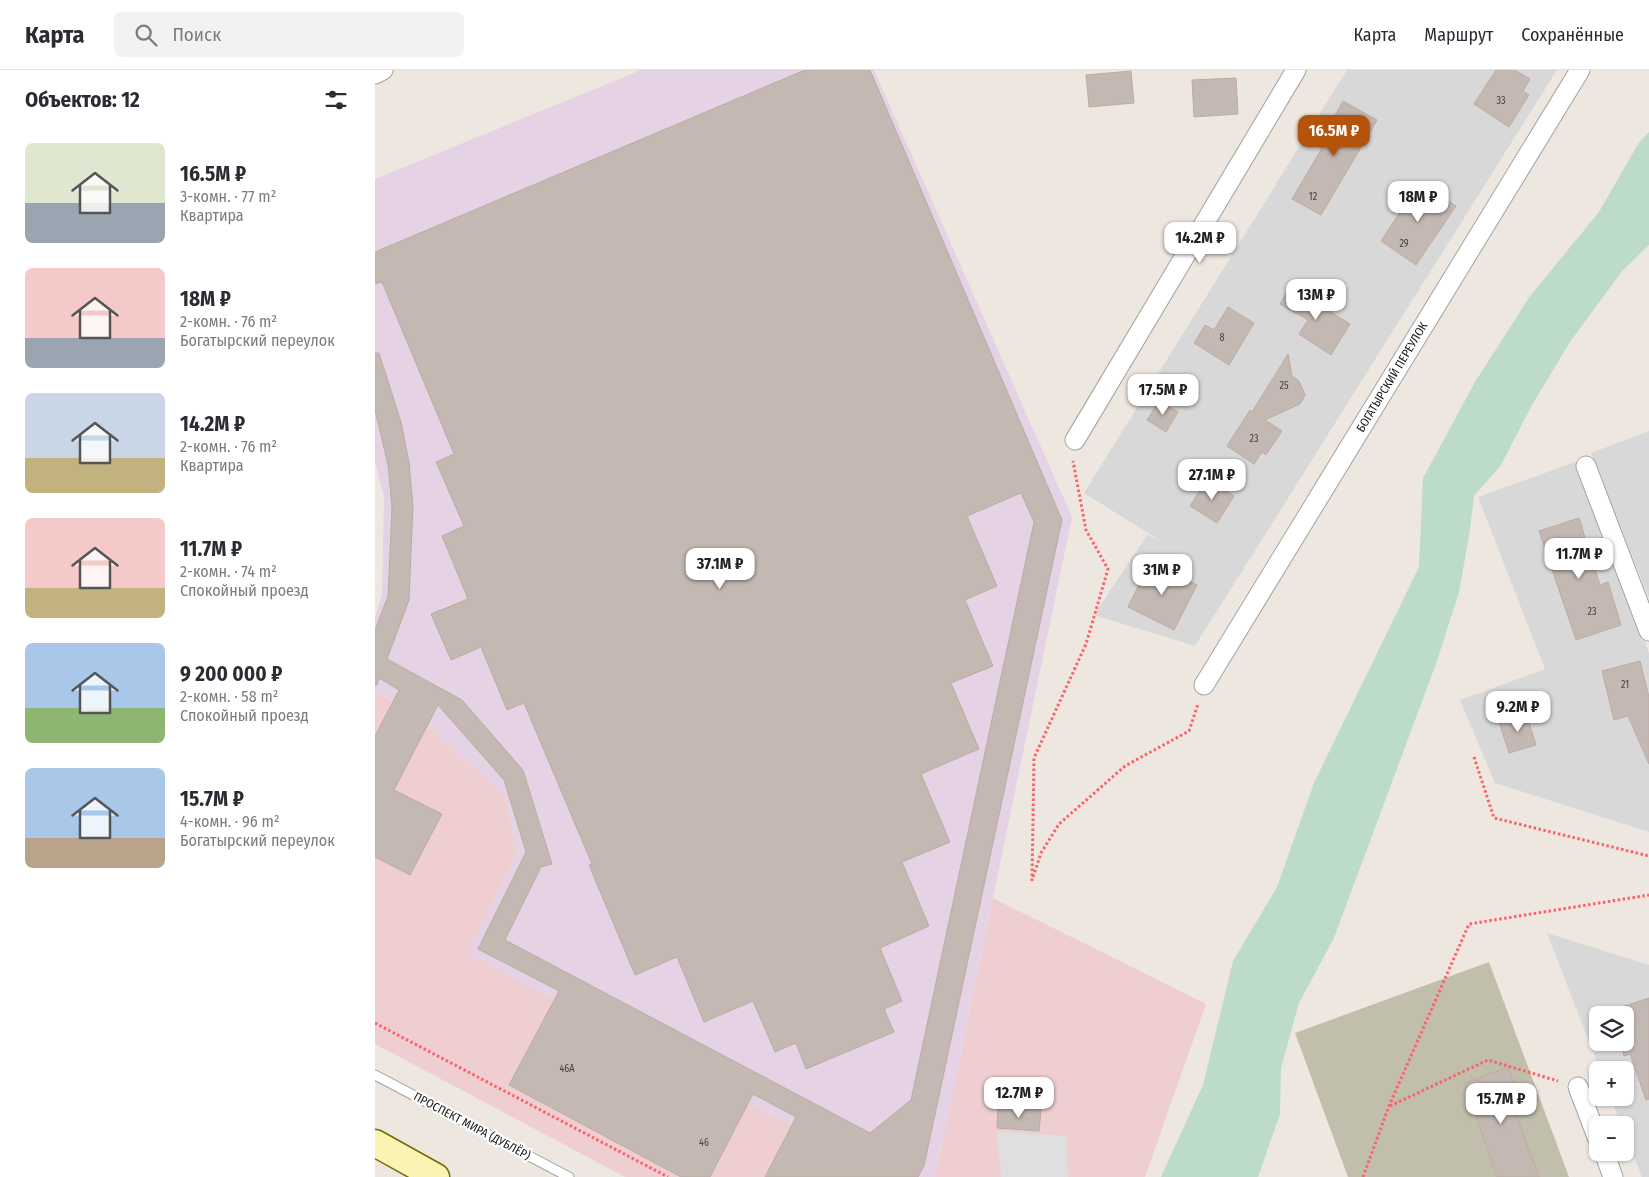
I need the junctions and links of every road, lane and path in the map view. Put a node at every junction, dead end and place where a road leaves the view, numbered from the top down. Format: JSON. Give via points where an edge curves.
{"nodes":[{"id":1,"x":383,"y":70,"type":"edge"},
{"id":2,"x":1296,"y":70,"type":"edge"},
{"id":3,"x":1580,"y":70,"type":"edge"},
{"id":4,"x":375,"y":74,"type":"edge"},
{"id":5,"x":1075,"y":440,"type":"joint"},
{"id":6,"x":1586,"y":466,"type":"dead end"},
{"id":7,"x":1649,"y":631,"type":"edge"},
{"id":8,"x":1205,"y":685,"type":"joint"},
{"id":9,"x":1474,"y":757,"type":"dead end"},
{"id":10,"x":1649,"y":856,"type":"edge"},
{"id":11,"x":1649,"y":896,"type":"edge"},
{"id":12,"x":375,"y":1023,"type":"edge"},
{"id":13,"x":375,"y":1075,"type":"edge"},
{"id":14,"x":1577,"y":1087,"type":"joint"},
{"id":15,"x":1389,"y":1106,"type":"junction"},
{"id":16,"x":1589,"y":1117,"type":"edge"},
{"id":17,"x":375,"y":1143,"type":"edge"},
{"id":18,"x":1607,"y":1161,"type":"edge"},
{"id":19,"x":436,"y":1177,"type":"edge"},
{"id":20,"x":569,"y":1177,"type":"edge"},
{"id":21,"x":668,"y":1177,"type":"edge"},
{"id":22,"x":1363,"y":1177,"type":"edge"},
{"id":23,"x":1613,"y":1177,"type":"edge"}],
"edges":[{"from":1,"to":4,"type":"street"},
{"from":2,"to":5,"type":"street"},
{"from":3,"to":8,"type":"street","name":"БОГАТЫРСКИЙ ПЕРЕУЛОК"},
{"from":5,"to":8,"type":"path","via":[[1072,465],[1087,530],[1108,569],[1086,644],[1034,758],[1032,881],[1041,853],[1059,824],[1125,766],[1189,731]]},
{"from":6,"to":7,"type":"street"},
{"from":9,"to":10,"type":"path","via":[[1494,818]]},
{"from":11,"to":15,"type":"path","via":[[1469,924]]},
{"from":12,"to":21,"type":"path"},
{"from":13,"to":20,"type":"lane","name":"ПРОСПЕКТ МИРА (ДУБЛЁР)"},
{"from":14,"to":15,"type":"path","via":[[1488,1060]]},
{"from":14,"to":16,"type":"street"},
{"from":15,"to":22,"type":"path"},
{"from":17,"to":19,"type":"main road"},
{"from":18,"to":23,"type":"street"}]}
